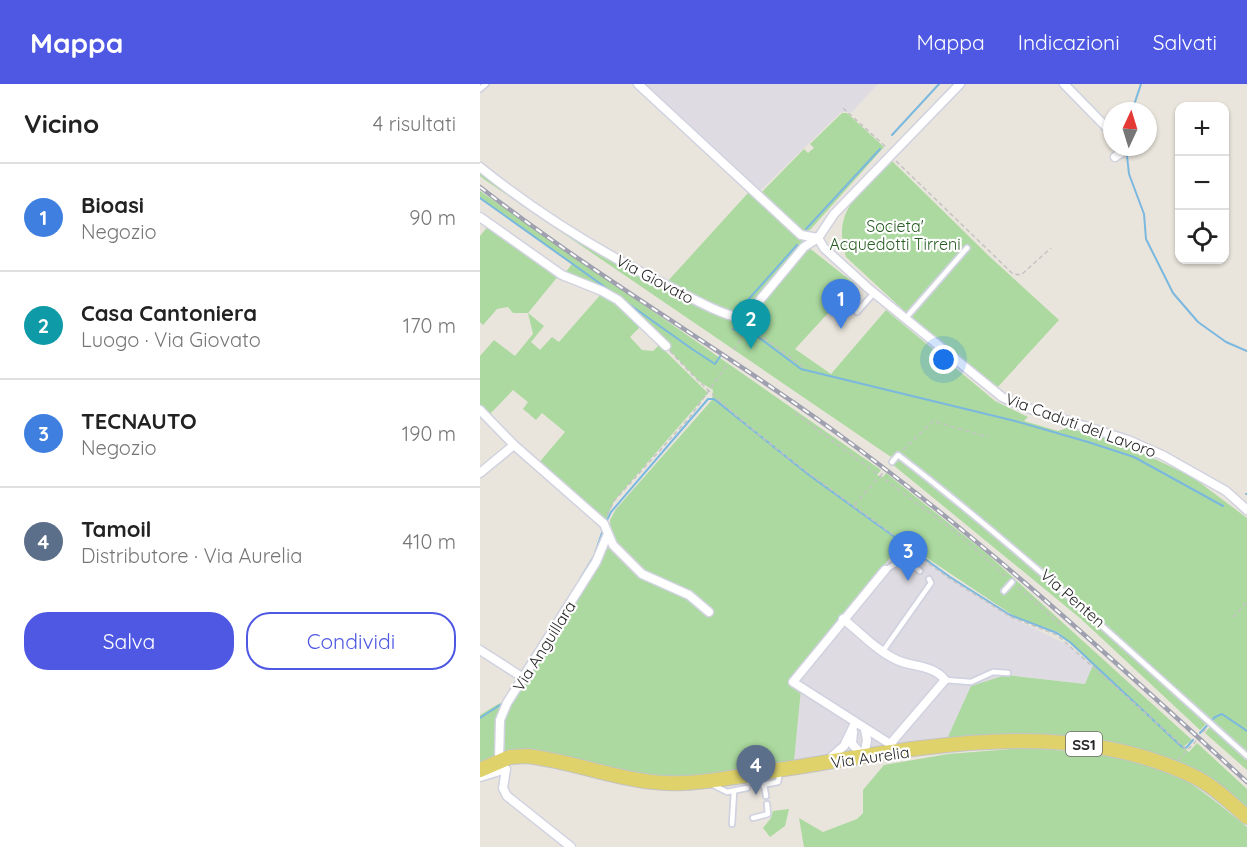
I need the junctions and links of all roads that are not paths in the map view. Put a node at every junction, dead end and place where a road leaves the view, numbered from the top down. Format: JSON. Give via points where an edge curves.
{"nodes":[{"id":1,"x":486,"y":84,"type":"edge"},
{"id":2,"x":638,"y":84,"type":"edge"},
{"id":3,"x":960,"y":84,"type":"edge"},
{"id":4,"x":1064,"y":84,"type":"edge"},
{"id":5,"x":480,"y":89,"type":"edge"},
{"id":6,"x":1103,"y":124,"type":"edge"},
{"id":7,"x":480,"y":167,"type":"edge"},
{"id":8,"x":480,"y":217,"type":"edge"},
{"id":9,"x":818,"y":238,"type":"junction"},
{"id":10,"x":967,"y":248,"type":"dead end"},
{"id":11,"x":874,"y":293,"type":"junction"},
{"id":12,"x":857,"y":312,"type":"dead end"},
{"id":13,"x":905,"y":319,"type":"junction"},
{"id":14,"x":666,"y":346,"type":"road end"},
{"id":15,"x":480,"y":410,"type":"edge"},
{"id":16,"x":514,"y":445,"type":"junction"},
{"id":17,"x":892,"y":462,"type":"dead end"},
{"id":18,"x":480,"y":473,"type":"edge"},
{"id":19,"x":1247,"y":510,"type":"edge"},
{"id":20,"x":607,"y":536,"type":"junction"},
{"id":21,"x":885,"y":570,"type":"joint"},
{"id":22,"x":920,"y":571,"type":"dead end"},
{"id":23,"x":930,"y":579,"type":"dead end"},
{"id":24,"x":1012,"y":582,"type":"road end"},
{"id":25,"x":1004,"y":591,"type":"dead end"},
{"id":26,"x":709,"y":612,"type":"dead end"},
{"id":27,"x":843,"y":619,"type":"junction"},
{"id":28,"x":480,"y":650,"type":"edge"},
{"id":29,"x":883,"y":651,"type":"junction"},
{"id":30,"x":1008,"y":673,"type":"dead end"},
{"id":31,"x":522,"y":677,"type":"junction"},
{"id":32,"x":945,"y":680,"type":"junction"},
{"id":33,"x":855,"y":723,"type":"junction"},
{"id":34,"x":865,"y":729,"type":"junction"},
{"id":35,"x":896,"y":747,"type":"junction"},
{"id":36,"x":1247,"y":756,"type":"edge"},
{"id":37,"x":864,"y":757,"type":"junction"},
{"id":38,"x":499,"y":761,"type":"junction"},
{"id":39,"x":824,"y":763,"type":"junction"},
{"id":40,"x":480,"y":770,"type":"edge"},
{"id":41,"x":780,"y":770,"type":"junction"},
{"id":42,"x":480,"y":777,"type":"edge"},
{"id":43,"x":705,"y":782,"type":"junction"},
{"id":44,"x":747,"y":788,"type":"dead end"},
{"id":45,"x":734,"y":791,"type":"junction"},
{"id":46,"x":765,"y":796,"type":"dead end"},
{"id":47,"x":767,"y":804,"type":"dead end"},
{"id":48,"x":1247,"y":817,"type":"edge"},
{"id":49,"x":753,"y":818,"type":"dead end"},
{"id":50,"x":732,"y":824,"type":"dead end"},
{"id":51,"x":572,"y":847,"type":"edge"}],
"edges":[{"from":1,"to":5,"type":"lane"},
{"from":2,"to":9,"type":"street","via":[[801,235]]},
{"from":3,"to":9,"type":"street","name":"Via Giovato","via":[[823,227]]},
{"from":4,"to":6,"type":"street"},
{"from":7,"to":9,"type":"street","name":"Via Giovato","via":[[553,219],[630,266],[739,318],[750,315],[804,247]]},
{"from":8,"to":14,"type":"street","via":[[562,275],[618,300]]},
{"from":9,"to":11,"type":"street","name":"Via Caduti del Lavoro"},
{"from":10,"to":13,"type":"lane"},
{"from":11,"to":12,"type":"lane"},
{"from":11,"to":13,"type":"street","name":"Via Caduti del Lavoro"},
{"from":13,"to":19,"type":"street","name":"Via Caduti del Lavoro","via":[[1002,397],[1164,456],[1226,491]]},
{"from":15,"to":16,"type":"street"},
{"from":16,"to":18,"type":"street"},
{"from":16,"to":20,"type":"street","via":[[604,524]]},
{"from":17,"to":36,"type":"lane","name":"Via Penten","via":[[898,455],[989,525]]},
{"from":20,"to":26,"type":"street","via":[[642,574],[689,595]]},
{"from":20,"to":31,"type":"street","name":"Via Anguillara","via":[[603,550]]},
{"from":21,"to":22,"type":"lane","via":[[904,559]]},
{"from":21,"to":27,"type":"street"},
{"from":23,"to":29,"type":"lane","via":[[931,583]]},
{"from":24,"to":25,"type":"lane"},
{"from":27,"to":29,"type":"street"},
{"from":27,"to":33,"type":"street","via":[[793,682]]},
{"from":28,"to":31,"type":"street"},
{"from":29,"to":32,"type":"street","via":[[898,661],[941,674]]},
{"from":30,"to":32,"type":"lane","via":[[993,672],[971,682]]},
{"from":31,"to":38,"type":"street","name":"Via Anguillara","via":[[500,720]]},
{"from":32,"to":35,"type":"street"},
{"from":33,"to":34,"type":"street"},
{"from":33,"to":37,"type":"street","via":[[852,744]]},
{"from":33,"to":39,"type":"street","via":[[844,746]]},
{"from":34,"to":35,"type":"street"},
{"from":34,"to":37,"type":"street"},
{"from":35,"to":37,"type":"main road","name":"Via Aurelia","number":"SS1"},
{"from":35,"to":48,"type":"main road","name":"Via Aurelia","number":"SS1","via":[[1010,741],[1102,746],[1172,767],[1210,786]]},
{"from":37,"to":39,"type":"main road","name":"Via Aurelia","number":"SS1"},
{"from":38,"to":40,"type":"main road","name":"Via Aurelia","number":"SS1"},
{"from":38,"to":43,"type":"main road","name":"Via Aurelia","number":"SS1","via":[[527,756],[657,782]]},
{"from":39,"to":41,"type":"main road","name":"Via Aurelia","number":"SS1"},
{"from":41,"to":43,"type":"main road","name":"Via Aurelia","number":"SS1"},
{"from":41,"to":46,"type":"lane","via":[[778,782],[763,785]]},
{"from":42,"to":51,"type":"street","via":[[506,769],[503,788],[507,796]]},
{"from":43,"to":45,"type":"lane","via":[[727,792]]},
{"from":44,"to":45,"type":"lane"},
{"from":45,"to":50,"type":"lane"},
{"from":47,"to":49,"type":"lane","via":[[768,814]]}]}
